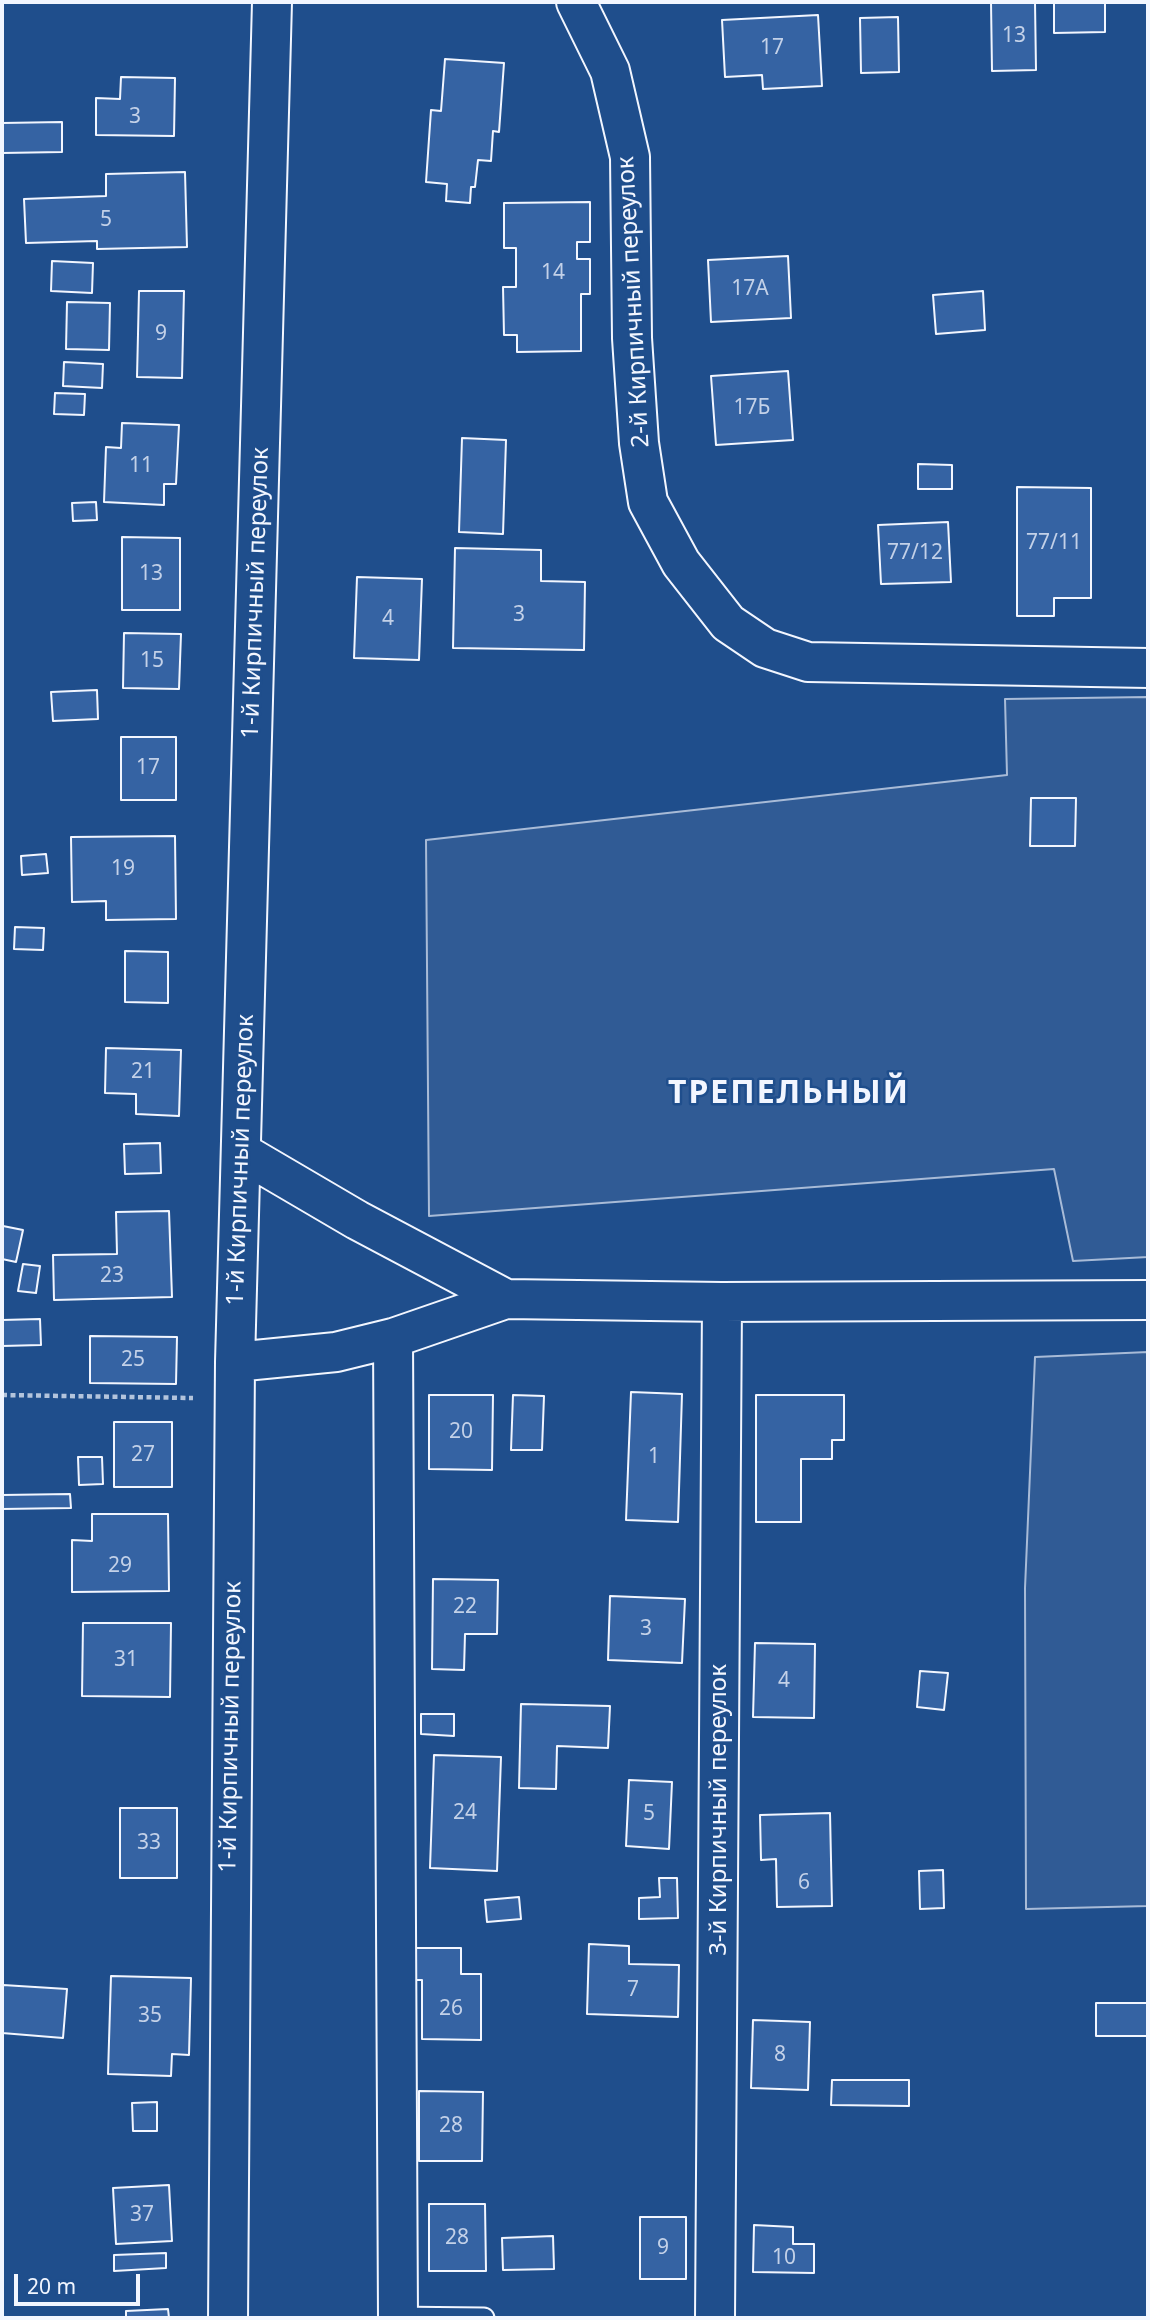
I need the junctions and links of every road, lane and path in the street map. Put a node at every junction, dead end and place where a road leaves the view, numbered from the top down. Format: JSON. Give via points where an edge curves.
{"nodes":[{"id":1,"x":272,"y":2,"type":"edge"},
{"id":2,"x":576,"y":2,"type":"edge"},
{"id":3,"x":1148,"y":668,"type":"edge"},
{"id":4,"x":241,"y":1152,"type":"junction"},
{"id":5,"x":506,"y":1299,"type":"junction"},
{"id":6,"x":1148,"y":1300,"type":"edge"},
{"id":7,"x":722,"y":1302,"type":"junction"},
{"id":8,"x":393,"y":1338,"type":"junction"},
{"id":9,"x":234,"y":1362,"type":"junction"},
{"id":10,"x":2,"y":1395,"type":"edge"},
{"id":11,"x":394,"y":2317,"type":"edge"},
{"id":12,"x":228,"y":2318,"type":"edge"},
{"id":13,"x":484,"y":2318,"type":"edge"},
{"id":14,"x":715,"y":2318,"type":"edge"}],
"edges":[{"from":1,"to":4,"type":"street","name":"1-й Кирпичный переулок"},
{"from":2,"to":3,"type":"street","name":"2-й Кирпичный переулок","via":[[610,71],[630,158],[632,338],[648,502],[681,563],[728,623],[765,648],[808,662]]},
{"from":4,"to":5,"type":"street"},
{"from":4,"to":9,"type":"street","name":"1-й Кирпичный переулок"},
{"from":5,"to":7,"type":"street"},
{"from":5,"to":8,"type":"street"},
{"from":6,"to":7,"type":"street"},
{"from":7,"to":14,"type":"street","name":"3-й Кирпичный переулок"},
{"from":8,"to":9,"type":"street","via":[[336,1352]]},
{"from":8,"to":11,"type":"street"},
{"from":9,"to":10,"type":"path","via":[[199,1399]]},
{"from":9,"to":12,"type":"street","name":"1-й Кирпичный переулок"},
{"from":11,"to":13,"type":"lane"}]}
